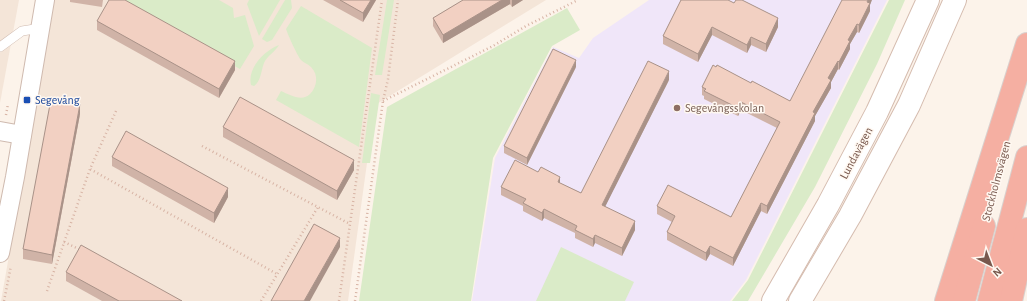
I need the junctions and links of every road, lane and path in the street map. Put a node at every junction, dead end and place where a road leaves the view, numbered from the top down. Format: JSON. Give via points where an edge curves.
{"nodes":[{"id":1,"x":45,"y":0,"type":"edge"},
{"id":2,"x":382,"y":0,"type":"edge"},
{"id":3,"x":398,"y":0,"type":"edge"},
{"id":4,"x":568,"y":0,"type":"edge"},
{"id":5,"x":578,"y":0,"type":"edge"},
{"id":6,"x":928,"y":0,"type":"edge"},
{"id":7,"x":955,"y":0,"type":"edge"},
{"id":8,"x":570,"y":4,"type":"junction"},
{"id":9,"x":41,"y":28,"type":"junction"},
{"id":10,"x":1027,"y":44,"type":"edge"},
{"id":11,"x":0,"y":47,"type":"edge"},
{"id":12,"x":1027,"y":60,"type":"edge"},
{"id":13,"x":383,"y":101,"type":"junction"},
{"id":14,"x":116,"y":111,"type":"dead end"},
{"id":15,"x":0,"y":131,"type":"edge"},
{"id":16,"x":22,"y":135,"type":"junction"},
{"id":17,"x":202,"y":146,"type":"dead end"},
{"id":18,"x":1027,"y":157,"type":"edge"},
{"id":19,"x":90,"y":169,"type":"junction"},
{"id":20,"x":318,"y":207,"type":"junction"},
{"id":21,"x":350,"y":224,"type":"junction"},
{"id":22,"x":1027,"y":229,"type":"edge"},
{"id":23,"x":64,"y":242,"type":"junction"},
{"id":24,"x":85,"y":252,"type":"edge"},
{"id":25,"x":0,"y":253,"type":"edge"},
{"id":26,"x":277,"y":274,"type":"junction"},
{"id":27,"x":47,"y":291,"type":"dead end"},
{"id":28,"x":261,"y":301,"type":"edge"},
{"id":29,"x":338,"y":301,"type":"edge"},
{"id":30,"x":355,"y":301,"type":"edge"},
{"id":31,"x":773,"y":301,"type":"edge"},
{"id":32,"x":800,"y":301,"type":"edge"},
{"id":33,"x":946,"y":301,"type":"edge"},
{"id":34,"x":964,"y":301,"type":"edge"},
{"id":35,"x":989,"y":301,"type":"edge"},
{"id":36,"x":1011,"y":301,"type":"edge"}],
"edges":[{"from":1,"to":9,"type":"street"},
{"from":2,"to":21,"type":"path"},
{"from":3,"to":13,"type":"path"},
{"from":4,"to":8,"type":"path"},
{"from":5,"to":8,"type":"path"},
{"from":6,"to":31,"type":"main road","name":"Lundavägen","via":[[877,112]]},
{"from":7,"to":32,"type":"main road","name":"Lundavägen","via":[[909,105],[850,216]]},
{"from":8,"to":13,"type":"path"},
{"from":9,"to":11,"type":"lane","via":[[22,32]]},
{"from":9,"to":16,"type":"street"},
{"from":10,"to":33,"type":"highway"},
{"from":12,"to":34,"type":"highway","name":"Stockholmsvägen"},
{"from":13,"to":30,"type":"path"},
{"from":14,"to":19,"type":"path"},
{"from":15,"to":16,"type":"street"},
{"from":16,"to":25,"type":"street"},
{"from":17,"to":20,"type":"path"},
{"from":18,"to":35,"type":"highway","name":"Stockholmsvägen"},
{"from":19,"to":23,"type":"path"},
{"from":19,"to":26,"type":"path"},
{"from":20,"to":21,"type":"path"},
{"from":20,"to":26,"type":"path"},
{"from":21,"to":29,"type":"path"},
{"from":22,"to":36,"type":"highway"},
{"from":23,"to":24,"type":"path"},
{"from":23,"to":27,"type":"path"},
{"from":26,"to":28,"type":"path"}]}
